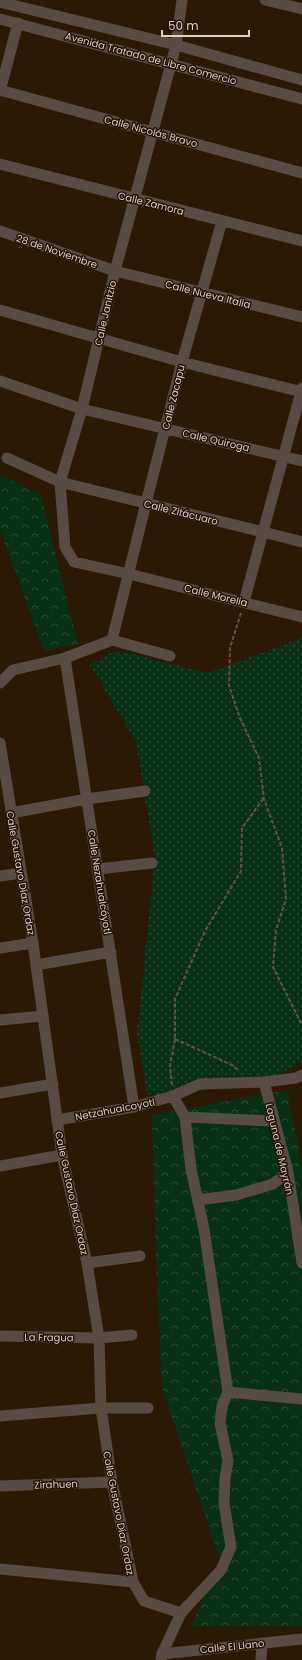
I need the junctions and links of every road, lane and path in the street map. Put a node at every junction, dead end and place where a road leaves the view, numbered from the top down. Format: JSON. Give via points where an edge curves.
{"nodes":[{"id":1,"x":182,"y":0,"type":"edge"},
{"id":2,"x":265,"y":0,"type":"edge"},
{"id":3,"x":0,"y":2,"type":"edge"},
{"id":4,"x":302,"y":9,"type":"edge"},
{"id":5,"x":0,"y":19,"type":"edge"},
{"id":6,"x":18,"y":23,"type":"junction"},
{"id":7,"x":176,"y":45,"type":"junction"},
{"id":8,"x":171,"y":64,"type":"junction"},
{"id":9,"x":302,"y":80,"type":"edge"},
{"id":10,"x":0,"y":90,"type":"edge"},
{"id":11,"x":302,"y":99,"type":"edge"},
{"id":12,"x":152,"y":132,"type":"junction"},
{"id":13,"x":0,"y":164,"type":"edge"},
{"id":14,"x":302,"y":173,"type":"edge"},
{"id":15,"x":134,"y":198,"type":"junction"},
{"id":16,"x":222,"y":221,"type":"junction"},
{"id":17,"x":0,"y":231,"type":"edge"},
{"id":18,"x":302,"y":241,"type":"edge"},
{"id":19,"x":115,"y":271,"type":"junction"},
{"id":20,"x":203,"y":292,"type":"junction"},
{"id":21,"x":0,"y":310,"type":"edge"},
{"id":22,"x":302,"y":317,"type":"edge"},
{"id":23,"x":98,"y":339,"type":"junction"},
{"id":24,"x":182,"y":362,"type":"junction"},
{"id":25,"x":0,"y":381,"type":"edge"},
{"id":26,"x":302,"y":390,"type":"edge"},
{"id":27,"x":82,"y":409,"type":"junction"},
{"id":28,"x":166,"y":428,"type":"junction"},
{"id":29,"x":284,"y":456,"type":"junction"},
{"id":30,"x":7,"y":458,"type":"dead end"},
{"id":31,"x":302,"y":462,"type":"edge"},
{"id":32,"x":60,"y":482,"type":"junction"},
{"id":33,"x":146,"y":503,"type":"junction"},
{"id":34,"x":263,"y":532,"type":"junction"},
{"id":35,"x":302,"y":542,"type":"edge"},
{"id":36,"x":74,"y":562,"type":"joint"},
{"id":37,"x":129,"y":574,"type":"junction"},
{"id":38,"x":244,"y":602,"type":"junction"},
{"id":39,"x":302,"y":617,"type":"edge"},
{"id":40,"x":112,"y":640,"type":"junction"},
{"id":41,"x":170,"y":656,"type":"dead end"},
{"id":42,"x":65,"y":658,"type":"junction"},
{"id":43,"x":0,"y":683,"type":"edge"},
{"id":44,"x":0,"y":743,"type":"edge"},
{"id":45,"x":145,"y":791,"type":"dead end"},
{"id":46,"x":87,"y":799,"type":"junction"},
{"id":47,"x":264,"y":799,"type":"junction"},
{"id":48,"x":4,"y":800,"type":"edge"},
{"id":49,"x":11,"y":813,"type":"junction"},
{"id":50,"x":152,"y":863,"type":"dead end"},
{"id":51,"x":98,"y":869,"type":"junction"},
{"id":52,"x":21,"y":873,"type":"junction"},
{"id":53,"x":0,"y":876,"type":"edge"},
{"id":54,"x":33,"y":943,"type":"junction"},
{"id":55,"x":0,"y":948,"type":"edge"},
{"id":56,"x":111,"y":952,"type":"junction"},
{"id":57,"x":36,"y":965,"type":"junction"},
{"id":58,"x":43,"y":1016,"type":"junction"},
{"id":59,"x":0,"y":1020,"type":"edge"},
{"id":60,"x":302,"y":1025,"type":"edge"},
{"id":61,"x":175,"y":1039,"type":"junction"},
{"id":62,"x":302,"y":1075,"type":"edge"},
{"id":63,"x":252,"y":1082,"type":"junction"},
{"id":64,"x":264,"y":1082,"type":"junction"},
{"id":65,"x":53,"y":1084,"type":"junction"},
{"id":66,"x":0,"y":1093,"type":"edge"},
{"id":67,"x":173,"y":1096,"type":"junction"},
{"id":68,"x":134,"y":1106,"type":"junction"},
{"id":69,"x":185,"y":1117,"type":"junction"},
{"id":70,"x":57,"y":1120,"type":"junction"},
{"id":71,"x":273,"y":1121,"type":"junction"},
{"id":72,"x":62,"y":1155,"type":"junction"},
{"id":73,"x":0,"y":1166,"type":"edge"},
{"id":74,"x":288,"y":1172,"type":"junction"},
{"id":75,"x":198,"y":1200,"type":"junction"},
{"id":76,"x":140,"y":1256,"type":"dead end"},
{"id":77,"x":302,"y":1263,"type":"edge"},
{"id":78,"x":86,"y":1264,"type":"junction"},
{"id":79,"x":132,"y":1335,"type":"dead end"},
{"id":80,"x":0,"y":1336,"type":"edge"},
{"id":81,"x":99,"y":1338,"type":"junction"},
{"id":82,"x":228,"y":1392,"type":"junction"},
{"id":83,"x":302,"y":1399,"type":"edge"},
{"id":84,"x":101,"y":1408,"type":"junction"},
{"id":85,"x":148,"y":1408,"type":"dead end"},
{"id":86,"x":0,"y":1416,"type":"edge"},
{"id":87,"x":112,"y":1482,"type":"junction"},
{"id":88,"x":0,"y":1486,"type":"edge"},
{"id":89,"x":0,"y":1568,"type":"edge"},
{"id":90,"x":133,"y":1582,"type":"junction"},
{"id":91,"x":181,"y":1614,"type":"junction"},
{"id":92,"x":302,"y":1639,"type":"edge"},
{"id":93,"x":262,"y":1643,"type":"junction"},
{"id":94,"x":162,"y":1657,"type":"edge"},
{"id":95,"x":262,"y":1660,"type":"edge"}],
"edges":[{"from":1,"to":7,"type":"street","name":"Calle Janitzio"},
{"from":2,"to":4,"type":"street"},
{"from":3,"to":7,"type":"street","name":"Avenida Tratado de Libre Comercio"},
{"from":5,"to":6,"type":"street","name":"Avenida Tratado de Libre Comercio"},
{"from":6,"to":8,"type":"street","name":"Avenida Tratado de Libre Comercio"},
{"from":6,"to":10,"type":"street"},
{"from":7,"to":8,"type":"street","name":"Calle Janitzio"},
{"from":7,"to":9,"type":"street","name":"Avenida Tratado de Libre Comercio"},
{"from":8,"to":11,"type":"street","name":"Avenida Tratado de Libre Comercio"},
{"from":8,"to":12,"type":"street","name":"Calle Janitzio"},
{"from":10,"to":12,"type":"street","name":"Calle Nicolás Bravo"},
{"from":12,"to":14,"type":"street","name":"Calle Nicolás Bravo"},
{"from":12,"to":15,"type":"street","name":"Calle Janitzio"},
{"from":13,"to":15,"type":"street","name":"Calle Zamora"},
{"from":15,"to":16,"type":"street","name":"Calle Zamora"},
{"from":15,"to":19,"type":"street","name":"Calle Janitzio"},
{"from":16,"to":18,"type":"street","name":"Calle Zamora"},
{"from":16,"to":20,"type":"street","name":"Calle Zacapu"},
{"from":17,"to":19,"type":"street","name":"28 de Noviembre"},
{"from":19,"to":20,"type":"street","name":"Calle Nueva Italia"},
{"from":19,"to":23,"type":"street","name":"Calle Janitzio"},
{"from":20,"to":22,"type":"street","name":"Calle Nueva Italia"},
{"from":20,"to":24,"type":"street","name":"Calle Zacapu"},
{"from":21,"to":23,"type":"street"},
{"from":23,"to":24,"type":"street"},
{"from":23,"to":27,"type":"street","name":"Calle Janitzio"},
{"from":24,"to":26,"type":"street"},
{"from":24,"to":28,"type":"street","name":"Calle Zacapu"},
{"from":25,"to":27,"type":"street","name":"Calle Quiroga"},
{"from":26,"to":29,"type":"street"},
{"from":27,"to":28,"type":"street","name":"Calle Quiroga"},
{"from":27,"to":32,"type":"street","name":"Calle Janitzio"},
{"from":28,"to":29,"type":"street","name":"Calle Quiroga"},
{"from":28,"to":33,"type":"street","name":"Calle Zacapu"},
{"from":29,"to":31,"type":"street","name":"Calle Quiroga"},
{"from":29,"to":34,"type":"street"},
{"from":30,"to":32,"type":"street","name":"Calle Zitácuaro"},
{"from":32,"to":33,"type":"street","name":"Calle Zitácuaro"},
{"from":32,"to":36,"type":"street","name":"Calle Janitzio","via":[[65,547]]},
{"from":33,"to":34,"type":"street","name":"Calle Zitácuaro"},
{"from":33,"to":37,"type":"street","name":"Calle Zacapu"},
{"from":34,"to":35,"type":"street","name":"Calle Zitácuaro"},
{"from":34,"to":38,"type":"street"},
{"from":36,"to":37,"type":"street","name":"Calle Morelia"},
{"from":37,"to":38,"type":"street","name":"Calle Morelia"},
{"from":37,"to":40,"type":"street","name":"Calle Zacapu"},
{"from":38,"to":39,"type":"street","name":"Calle Morelia"},
{"from":38,"to":47,"type":"path","via":[[230,648],[229,686],[240,718],[259,758]]},
{"from":40,"to":41,"type":"street"},
{"from":40,"to":42,"type":"street"},
{"from":42,"to":43,"type":"street","via":[[13,670]]},
{"from":42,"to":46,"type":"street","name":"Calle Nezahualcóyotl"},
{"from":44,"to":48,"type":"street","name":"Calle Gustavo Díaz Ordaz"},
{"from":45,"to":46,"type":"street"},
{"from":46,"to":49,"type":"street"},
{"from":46,"to":51,"type":"street","name":"Calle Nezahualcóyotl"},
{"from":47,"to":60,"type":"path","via":[[282,848],[286,899],[276,930],[272,967]]},
{"from":47,"to":61,"type":"path","via":[[242,828],[241,871],[205,931],[175,999]]},
{"from":48,"to":49,"type":"street","name":"Calle Gustavo Díaz Ordaz"},
{"from":49,"to":52,"type":"street","name":"Calle Gustavo Díaz Ordaz"},
{"from":50,"to":51,"type":"street"},
{"from":51,"to":56,"type":"street","name":"Calle Nezahualcóyotl"},
{"from":52,"to":53,"type":"street"},
{"from":52,"to":54,"type":"street","name":"Calle Gustavo Díaz Ordaz"},
{"from":54,"to":55,"type":"street"},
{"from":54,"to":57,"type":"street","name":"Calle Gustavo Díaz Ordaz"},
{"from":56,"to":57,"type":"street"},
{"from":56,"to":68,"type":"street","name":"Calle Nezahualcóyotl"},
{"from":57,"to":58,"type":"street","name":"Calle Gustavo Díaz Ordaz"},
{"from":58,"to":59,"type":"street"},
{"from":58,"to":65,"type":"street","name":"Calle Gustavo Díaz Ordaz"},
{"from":61,"to":63,"type":"path","via":[[232,1065]]},
{"from":61,"to":67,"type":"path","via":[[170,1066]]},
{"from":62,"to":64,"type":"street","name":"Netzahualcoyotl"},
{"from":63,"to":64,"type":"street","name":"Netzahualcoyotl"},
{"from":63,"to":67,"type":"street","name":"Netzahualcoyotl","via":[[200,1084]]},
{"from":64,"to":71,"type":"street","name":"Laguna de Mayrán"},
{"from":65,"to":66,"type":"street"},
{"from":65,"to":70,"type":"street","name":"Calle Gustavo Díaz Ordaz"},
{"from":67,"to":68,"type":"street","name":"Netzahualcoyotl"},
{"from":67,"to":69,"type":"street"},
{"from":68,"to":70,"type":"street","name":"Netzahualcoyotl"},
{"from":69,"to":71,"type":"street"},
{"from":69,"to":75,"type":"street","via":[[191,1169]]},
{"from":70,"to":72,"type":"street","name":"Calle Gustavo Díaz Ordaz"},
{"from":71,"to":74,"type":"street","name":"Laguna de Mayrán"},
{"from":72,"to":73,"type":"street"},
{"from":72,"to":78,"type":"street","name":"Calle Gustavo Díaz Ordaz"},
{"from":74,"to":75,"type":"street","via":[[273,1184],[236,1195]]},
{"from":74,"to":77,"type":"street","name":"Laguna de Mayrán"},
{"from":75,"to":82,"type":"street"},
{"from":76,"to":78,"type":"street"},
{"from":78,"to":81,"type":"street","name":"Calle Gustavo Díaz Ordaz"},
{"from":79,"to":81,"type":"street","name":"La Fragua"},
{"from":80,"to":81,"type":"street","name":"La Fragua"},
{"from":81,"to":84,"type":"street","name":"Calle Gustavo Díaz Ordaz"},
{"from":82,"to":83,"type":"street"},
{"from":82,"to":91,"type":"street","via":[[222,1406],[220,1423],[228,1461],[224,1503],[231,1547],[221,1570]]},
{"from":84,"to":85,"type":"street"},
{"from":84,"to":86,"type":"street"},
{"from":84,"to":87,"type":"street","name":"Calle Gustavo Díaz Ordaz"},
{"from":87,"to":88,"type":"street","name":"Zirahuen"},
{"from":87,"to":90,"type":"street","name":"Calle Gustavo Díaz Ordaz"},
{"from":89,"to":90,"type":"street"},
{"from":90,"to":91,"type":"street","name":"Calle Gustavo Díaz Ordaz","via":[[144,1601]]},
{"from":91,"to":94,"type":"street"},
{"from":92,"to":93,"type":"street","name":"Calle El Llano"},
{"from":93,"to":94,"type":"street","name":"Calle El Llano"},
{"from":93,"to":95,"type":"street"}]}
